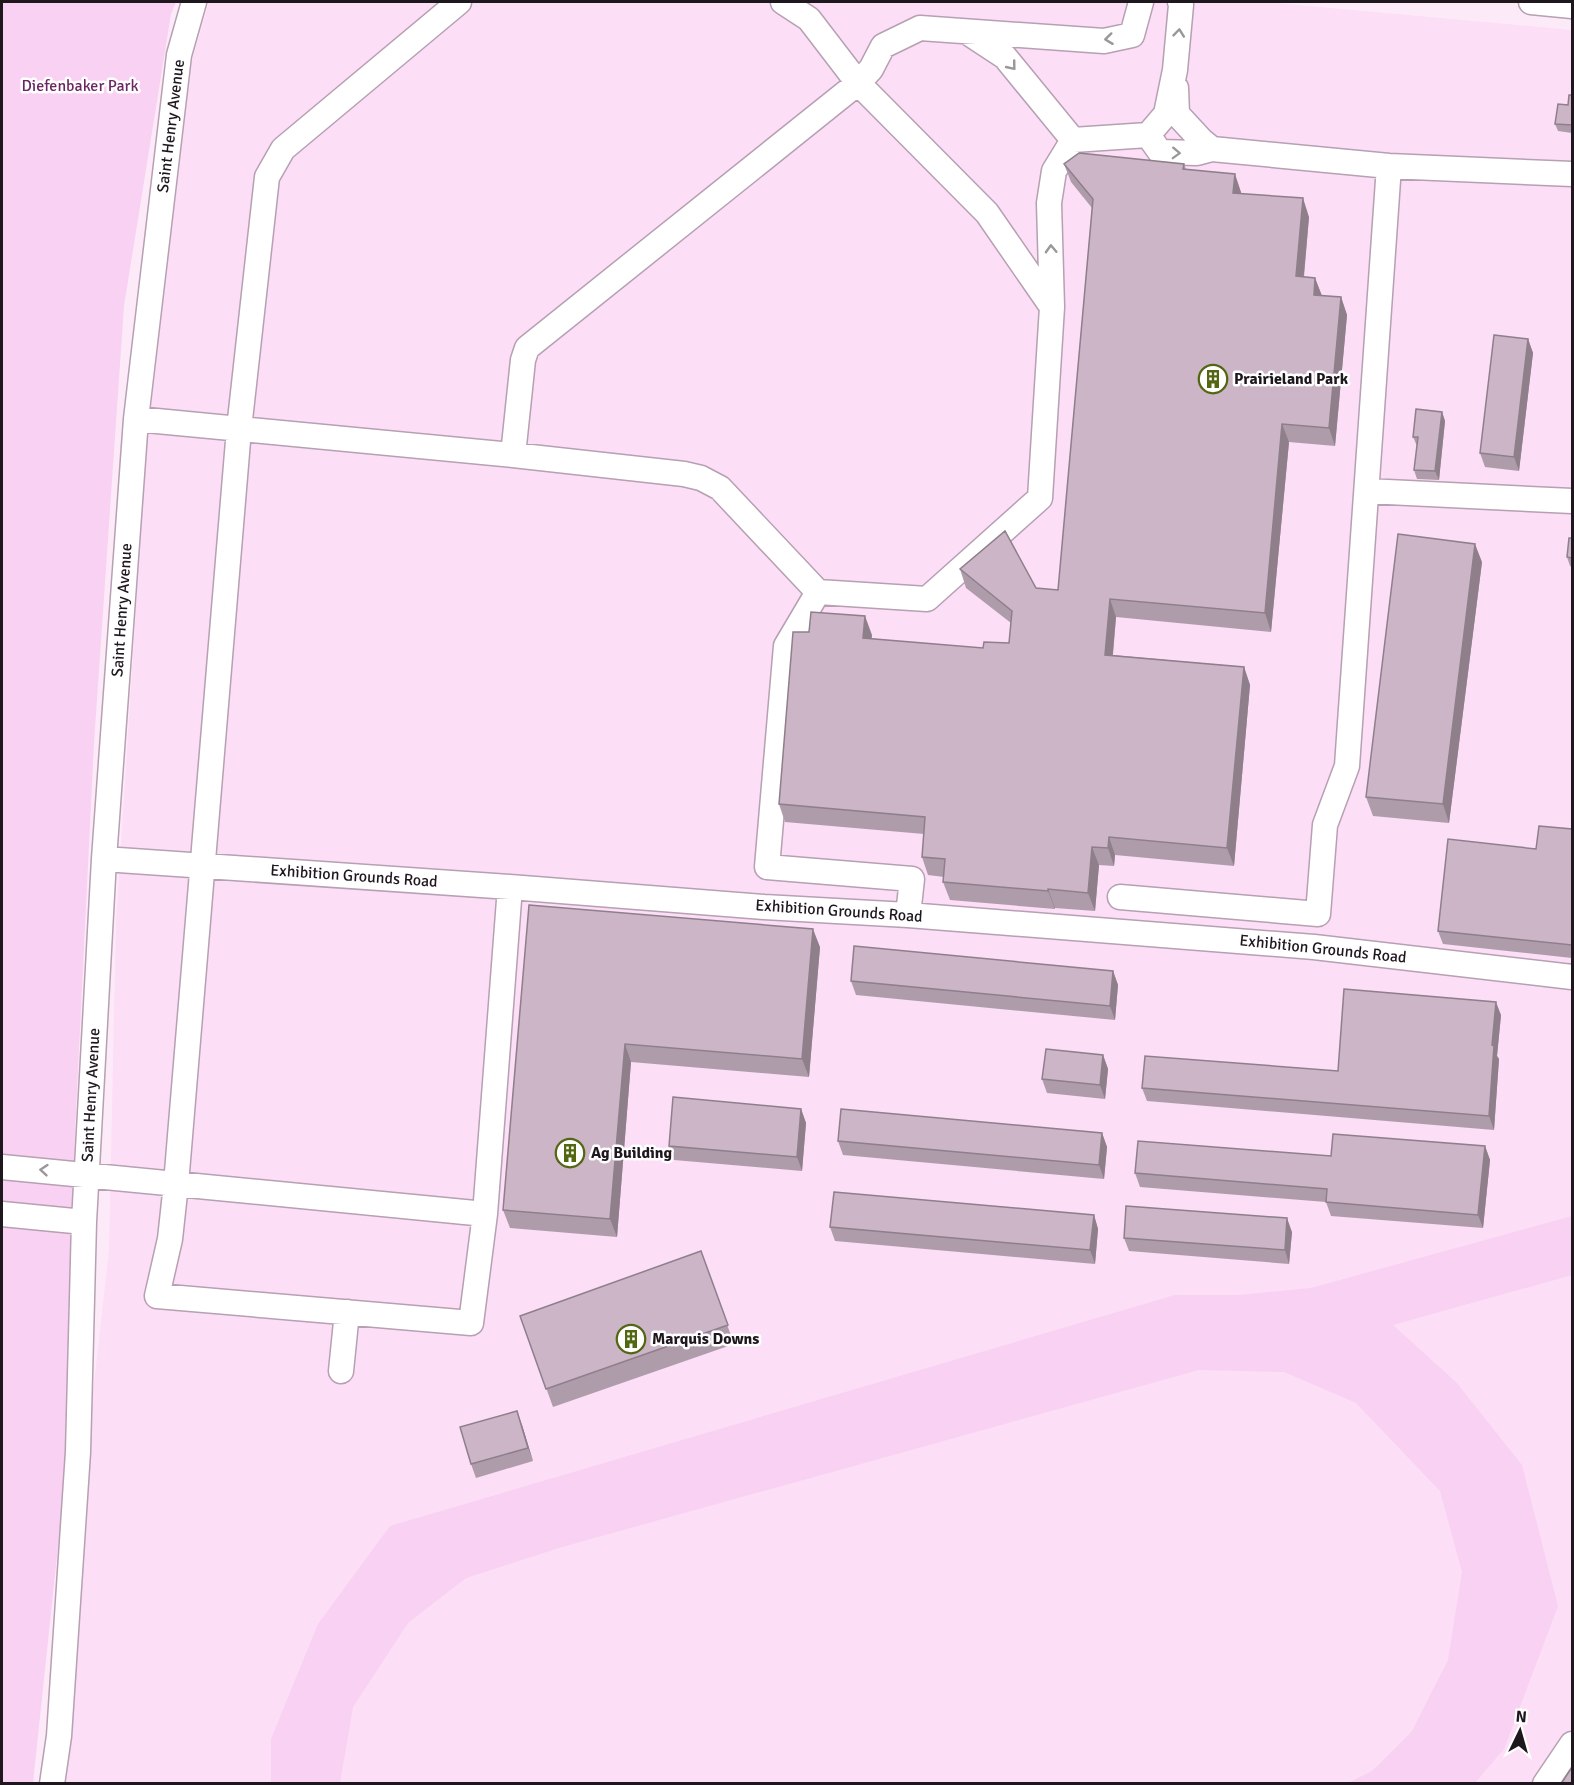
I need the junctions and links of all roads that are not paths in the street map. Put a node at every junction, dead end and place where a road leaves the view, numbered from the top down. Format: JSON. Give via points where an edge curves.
{"nodes":[{"id":1,"x":194,"y":2,"type":"edge"},
{"id":2,"x":459,"y":2,"type":"edge"},
{"id":3,"x":783,"y":2,"type":"edge"},
{"id":4,"x":1141,"y":2,"type":"edge"},
{"id":5,"x":1180,"y":2,"type":"edge"},
{"id":6,"x":1531,"y":2,"type":"edge"},
{"id":7,"x":1572,"y":6,"type":"edge"},
{"id":8,"x":965,"y":31,"type":"junction"},
{"id":9,"x":1175,"y":70,"type":"junction"},
{"id":10,"x":858,"y":83,"type":"junction"},
{"id":11,"x":1148,"y":135,"type":"junction"},
{"id":12,"x":1073,"y":140,"type":"junction"},
{"id":13,"x":1212,"y":149,"type":"junction"},
{"id":14,"x":1389,"y":166,"type":"junction"},
{"id":15,"x":1572,"y":174,"type":"edge"},
{"id":16,"x":1052,"y":307,"type":"junction"},
{"id":17,"x":136,"y":419,"type":"junction"},
{"id":18,"x":240,"y":429,"type":"junction"},
{"id":19,"x":513,"y":455,"type":"junction"},
{"id":20,"x":1367,"y":491,"type":"junction"},
{"id":21,"x":1572,"y":501,"type":"edge"},
{"id":22,"x":818,"y":592,"type":"junction"},
{"id":23,"x":104,"y":859,"type":"junction"},
{"id":24,"x":204,"y":866,"type":"junction"},
{"id":25,"x":767,"y":867,"type":"junction"},
{"id":26,"x":510,"y":887,"type":"junction"},
{"id":27,"x":1120,"y":897,"type":"dead end"},
{"id":28,"x":764,"y":907,"type":"junction"},
{"id":29,"x":1317,"y":914,"type":"junction"},
{"id":30,"x":908,"y":915,"type":"junction"},
{"id":31,"x":1314,"y":946,"type":"junction"},
{"id":32,"x":1572,"y":977,"type":"edge"},
{"id":33,"x":2,"y":1167,"type":"edge"},
{"id":34,"x":86,"y":1174,"type":"junction"},
{"id":35,"x":176,"y":1184,"type":"junction"},
{"id":36,"x":2,"y":1214,"type":"edge"},
{"id":37,"x":485,"y":1214,"type":"junction"},
{"id":38,"x":84,"y":1222,"type":"junction"},
{"id":39,"x":347,"y":1312,"type":"junction"},
{"id":40,"x":341,"y":1371,"type":"dead end"},
{"id":41,"x":1572,"y":1744,"type":"edge"},
{"id":42,"x":52,"y":1784,"type":"edge"},
{"id":43,"x":1545,"y":1784,"type":"edge"}],
"edges":[{"from":1,"to":17,"type":"street","name":"Saint Henry Avenue","via":[[179,55]]},
{"from":2,"to":18,"type":"street","via":[[282,149],[267,177]]},
{"from":3,"to":10,"type":"street","via":[[809,19]]},
{"from":4,"to":8,"type":"street","one_way":true,"via":[[1132,35],[1104,41]]},
{"from":9,"to":5,"type":"street","one_way":true},
{"from":6,"to":7,"type":"street"},
{"from":8,"to":10,"type":"street","via":[[920,28],[883,46]]},
{"from":8,"to":12,"type":"street","one_way":true,"via":[[1005,57]]},
{"from":9,"to":11,"type":"street","via":[[1166,114]]},
{"from":9,"to":13,"type":"street","via":[[1177,114]]},
{"from":10,"to":16,"type":"street","via":[[987,213]]},
{"from":10,"to":19,"type":"street","via":[[527,348]]},
{"from":11,"to":12,"type":"street"},
{"from":11,"to":13,"type":"street","one_way":true,"via":[[1160,152],[1197,153]]},
{"from":16,"to":12,"type":"street","one_way":true,"via":[[1049,203],[1054,171]]},
{"from":13,"to":14,"type":"street"},
{"from":14,"to":15,"type":"street"},
{"from":14,"to":20,"type":"street"},
{"from":16,"to":22,"type":"street","via":[[1040,498],[927,598]]},
{"from":17,"to":18,"type":"street"},
{"from":17,"to":23,"type":"street","name":"Saint Henry Avenue"},
{"from":18,"to":19,"type":"street"},
{"from":18,"to":24,"type":"street"},
{"from":19,"to":22,"type":"street","via":[[701,478],[720,488]]},
{"from":20,"to":21,"type":"street"},
{"from":20,"to":29,"type":"street","via":[[1347,766],[1325,825]]},
{"from":22,"to":25,"type":"street","via":[[786,646]]},
{"from":23,"to":24,"type":"street","name":"Exhibition Grounds Road"},
{"from":23,"to":34,"type":"street","name":"Saint Henry Avenue"},
{"from":24,"to":26,"type":"street","name":"Exhibition Grounds Road"},
{"from":24,"to":35,"type":"street"},
{"from":25,"to":28,"type":"street"},
{"from":25,"to":30,"type":"street","via":[[912,879]]},
{"from":26,"to":28,"type":"street","name":"Exhibition Grounds Road"},
{"from":26,"to":37,"type":"street"},
{"from":27,"to":29,"type":"street"},
{"from":28,"to":30,"type":"street","name":"Exhibition Grounds Road"},
{"from":29,"to":31,"type":"street"},
{"from":30,"to":31,"type":"street","name":"Exhibition Grounds Road"},
{"from":31,"to":32,"type":"street","name":"Exhibition Grounds Road"},
{"from":34,"to":33,"type":"street","one_way":true},
{"from":34,"to":35,"type":"street"},
{"from":34,"to":38,"type":"street","name":"Saint Henry Avenue"},
{"from":35,"to":37,"type":"street"},
{"from":35,"to":39,"type":"street","via":[[170,1239],[157,1296]]},
{"from":36,"to":38,"type":"street"},
{"from":37,"to":39,"type":"street","via":[[471,1323]]},
{"from":38,"to":42,"type":"street","name":"Saint Henry Avenue","via":[[78,1452],[59,1736]]},
{"from":39,"to":40,"type":"street"},
{"from":41,"to":43,"type":"street"}]}
